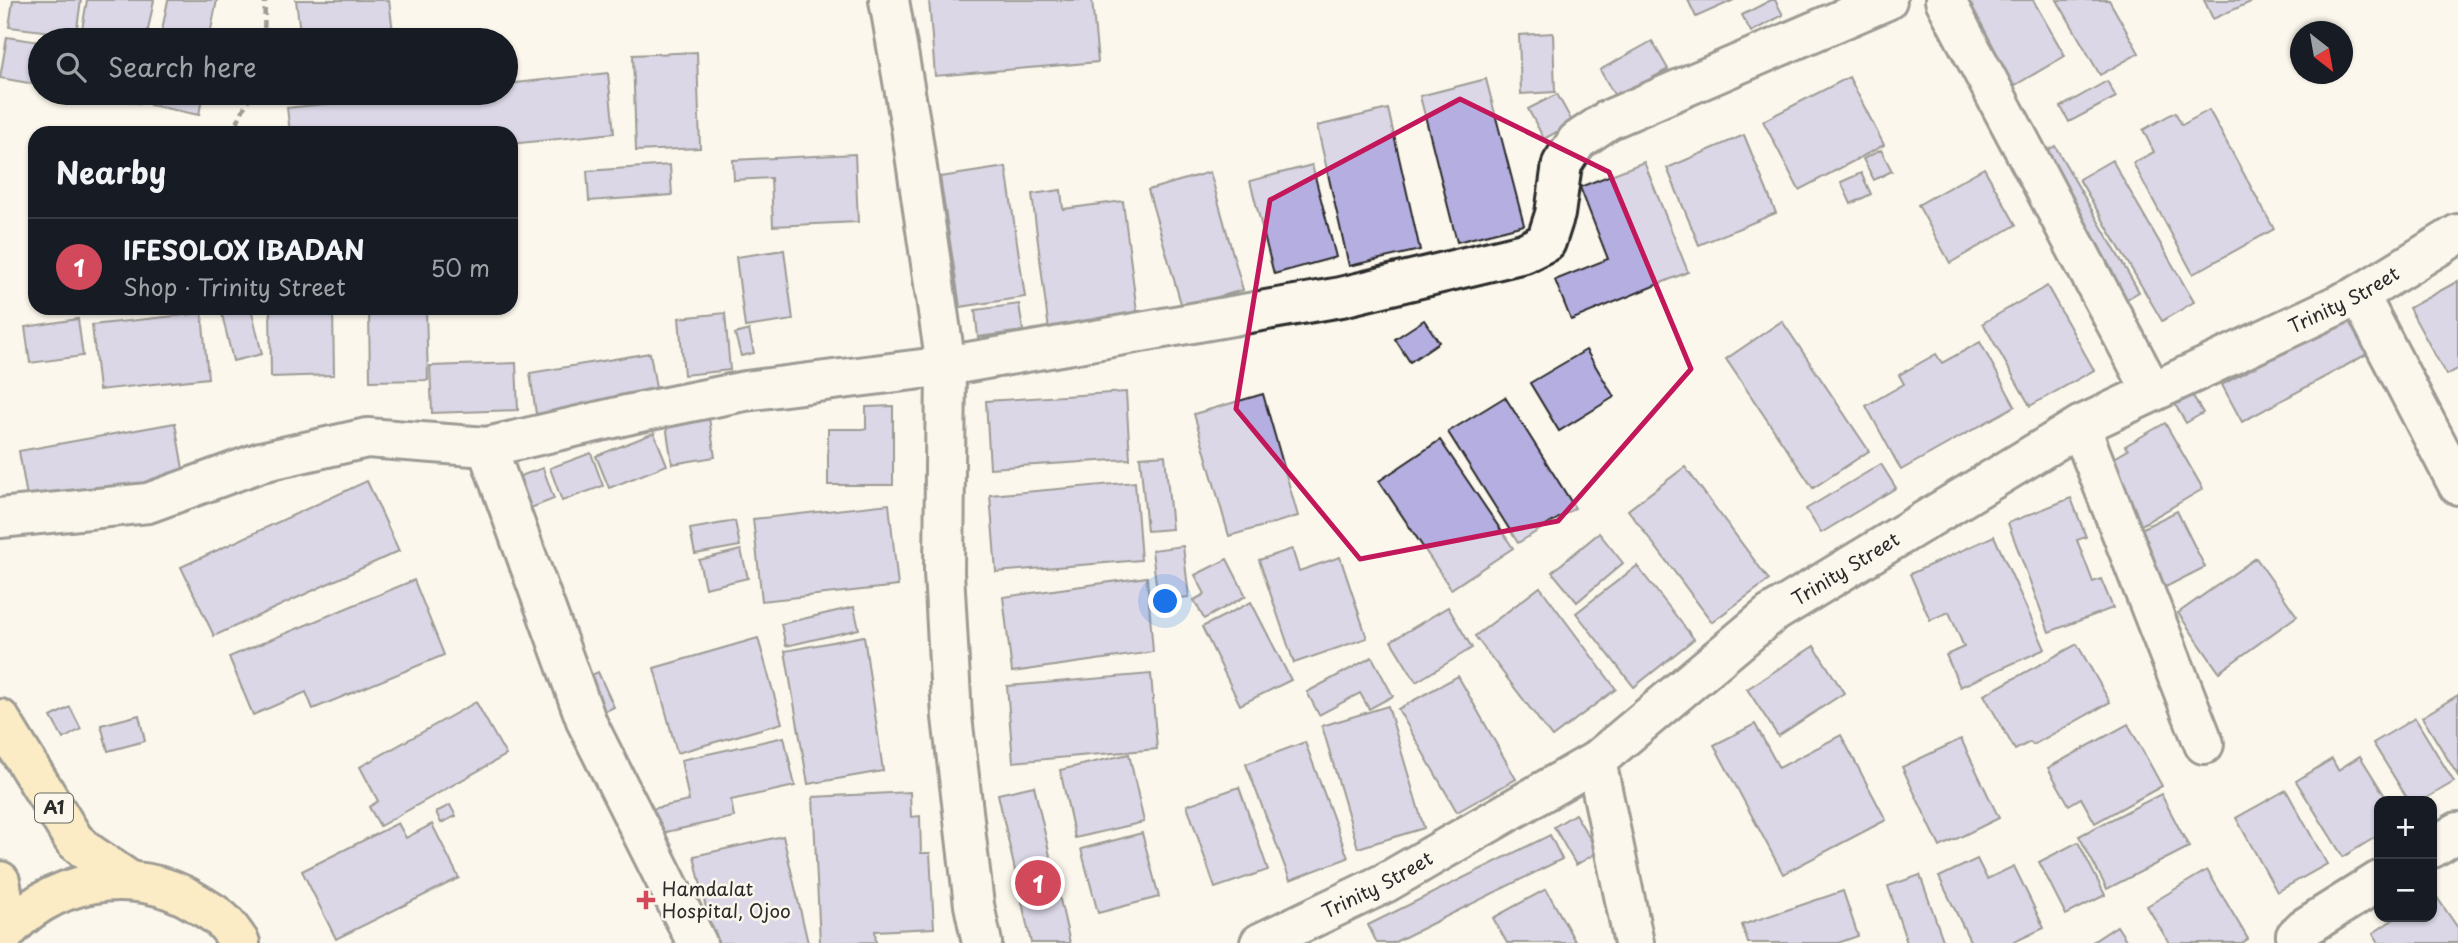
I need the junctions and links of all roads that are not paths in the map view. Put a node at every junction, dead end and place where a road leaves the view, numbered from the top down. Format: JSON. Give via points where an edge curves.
{"nodes":[{"id":1,"x":889,"y":0,"type":"edge"},
{"id":2,"x":1887,"y":0,"type":"edge"},
{"id":3,"x":1945,"y":0,"type":"edge"},
{"id":4,"x":2458,"y":234,"type":"edge"},
{"id":5,"x":2359,"y":295,"type":"junction"},
{"id":6,"x":946,"y":366,"type":"junction"},
{"id":7,"x":2152,"y":391,"type":"junction"},
{"id":8,"x":2080,"y":426,"type":"junction"},
{"id":9,"x":487,"y":447,"type":"junction"},
{"id":10,"x":2458,"y":485,"type":"edge"},
{"id":11,"x":0,"y":518,"type":"edge"},
{"id":12,"x":0,"y":719,"type":"edge"},
{"id":13,"x":2204,"y":744,"type":"dead end"},
{"id":14,"x":1596,"y":761,"type":"junction"},
{"id":15,"x":2458,"y":832,"type":"edge"},
{"id":16,"x":2437,"y":845,"type":"edge"},
{"id":17,"x":127,"y":879,"type":"junction"},
{"id":18,"x":0,"y":881,"type":"edge"},
{"id":19,"x":2374,"y":884,"type":"edge"},
{"id":20,"x":4,"y":934,"type":"edge"},
{"id":21,"x":240,"y":943,"type":"edge"},
{"id":22,"x":697,"y":943,"type":"edge"},
{"id":23,"x":982,"y":943,"type":"edge"},
{"id":24,"x":1260,"y":943,"type":"edge"},
{"id":25,"x":1634,"y":943,"type":"edge"},
{"id":26,"x":2298,"y":943,"type":"edge"}],
"edges":[{"from":1,"to":6,"type":"street"},
{"from":2,"to":6,"type":"street","via":[[1608,120],[1577,141],[1562,164],[1546,242],[1524,253],[1341,297]]},
{"from":3,"to":7,"type":"street"},
{"from":4,"to":5,"type":"street","name":"Trinity Street"},
{"from":5,"to":7,"type":"street","name":"Trinity Street"},
{"from":5,"to":10,"type":"street"},
{"from":6,"to":9,"type":"street","via":[[745,391]]},
{"from":6,"to":23,"type":"street","via":[[944,572],[951,717]]},
{"from":7,"to":8,"type":"street","name":"Trinity Street"},
{"from":8,"to":13,"type":"street"},
{"from":8,"to":14,"type":"street","name":"Trinity Street","via":[[1770,615]]},
{"from":9,"to":11,"type":"street","via":[[367,438],[261,463],[148,503]]},
{"from":9,"to":22,"type":"street","via":[[587,723]]},
{"from":12,"to":17,"type":"highway","number":"A1","via":[[74,840]]},
{"from":14,"to":24,"type":"street","name":"Trinity Street","via":[[1385,883]]},
{"from":14,"to":25,"type":"street"},
{"from":15,"to":16,"type":"street"},
{"from":17,"to":20,"type":"highway","via":[[83,884],[43,900]]},
{"from":17,"to":21,"type":"highway","via":[[178,891],[222,919]]},
{"from":18,"to":20,"type":"highway"},
{"from":19,"to":26,"type":"street","via":[[2304,928],[2296,936]]}]}
